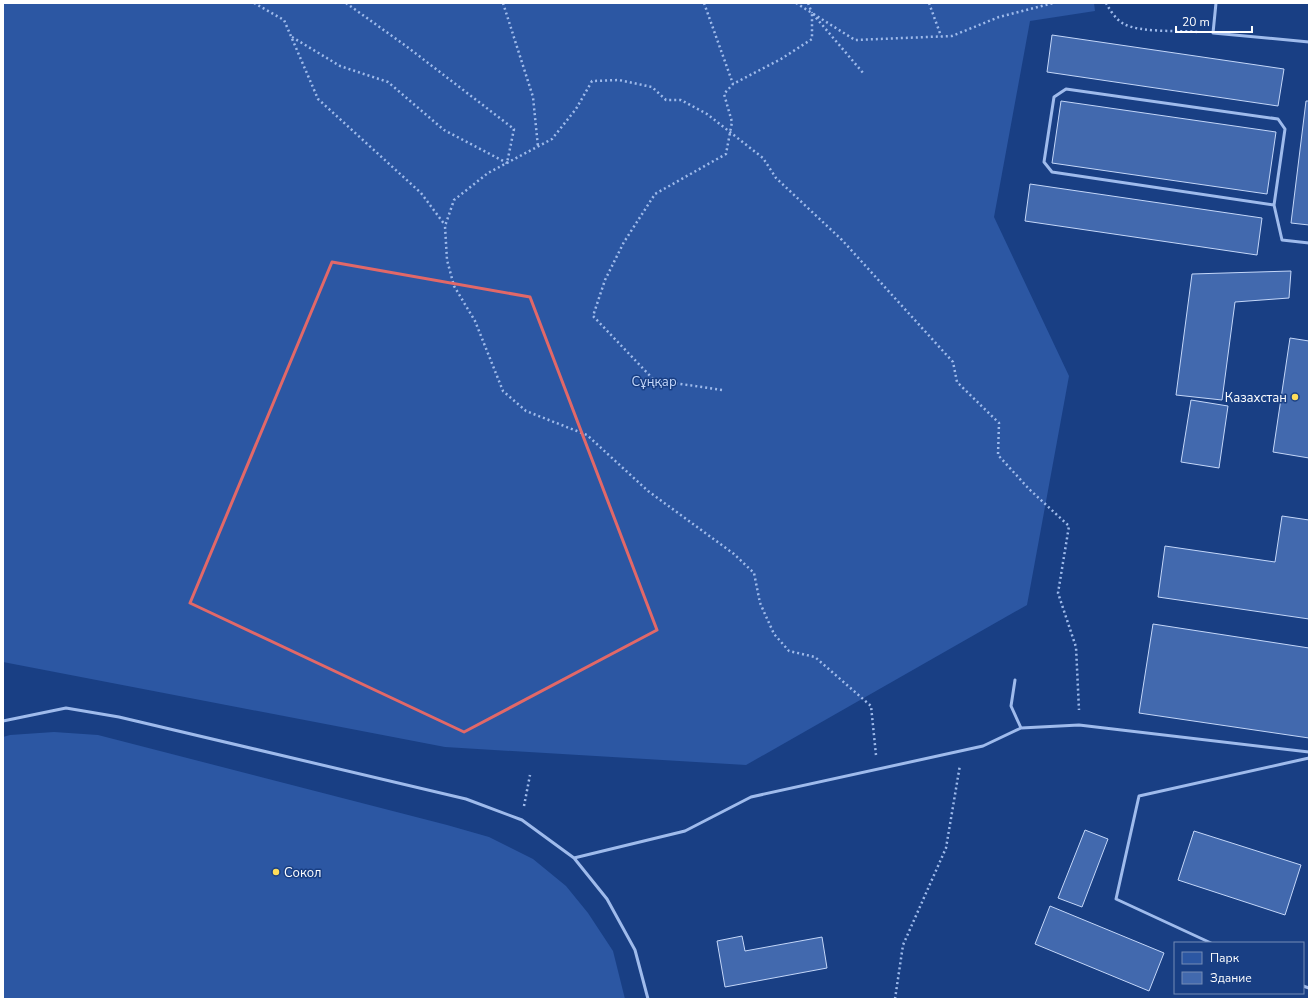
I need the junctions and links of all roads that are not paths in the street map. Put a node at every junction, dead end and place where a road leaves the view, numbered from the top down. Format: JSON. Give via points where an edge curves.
{"nodes":[{"id":1,"x":1216,"y":3,"type":"edge"},
{"id":2,"x":1309,"y":42,"type":"edge"},
{"id":3,"x":1274,"y":205,"type":"junction"},
{"id":4,"x":1309,"y":243,"type":"edge"},
{"id":5,"x":1015,"y":680,"type":"dead end"},
{"id":6,"x":3,"y":721,"type":"edge"},
{"id":7,"x":1021,"y":728,"type":"junction"},
{"id":8,"x":1309,"y":752,"type":"edge"},
{"id":9,"x":1309,"y":758,"type":"edge"},
{"id":10,"x":574,"y":858,"type":"junction"},
{"id":11,"x":1209,"y":942,"type":"edge"},
{"id":12,"x":648,"y":999,"type":"edge"}],
"edges":[{"from":1,"to":2,"type":"lane","via":[[1212,33]]},
{"from":3,"to":3,"type":"lane","via":[[1285,129],[1278,119],[1066,89],[1054,97],[1044,162],[1052,172]]},
{"from":3,"to":4,"type":"lane","via":[[1282,240]]},
{"from":5,"to":7,"type":"lane","via":[[1010,706]]},
{"from":6,"to":10,"type":"lane","via":[[66,708],[119,717],[466,799],[522,820]]},
{"from":7,"to":8,"type":"lane","via":[[1079,725]]},
{"from":7,"to":10,"type":"lane","via":[[983,746],[751,797],[685,831]]},
{"from":9,"to":11,"type":"lane","via":[[1139,796],[1116,899]]},
{"from":10,"to":12,"type":"lane","via":[[608,899],[635,950]]}]}
